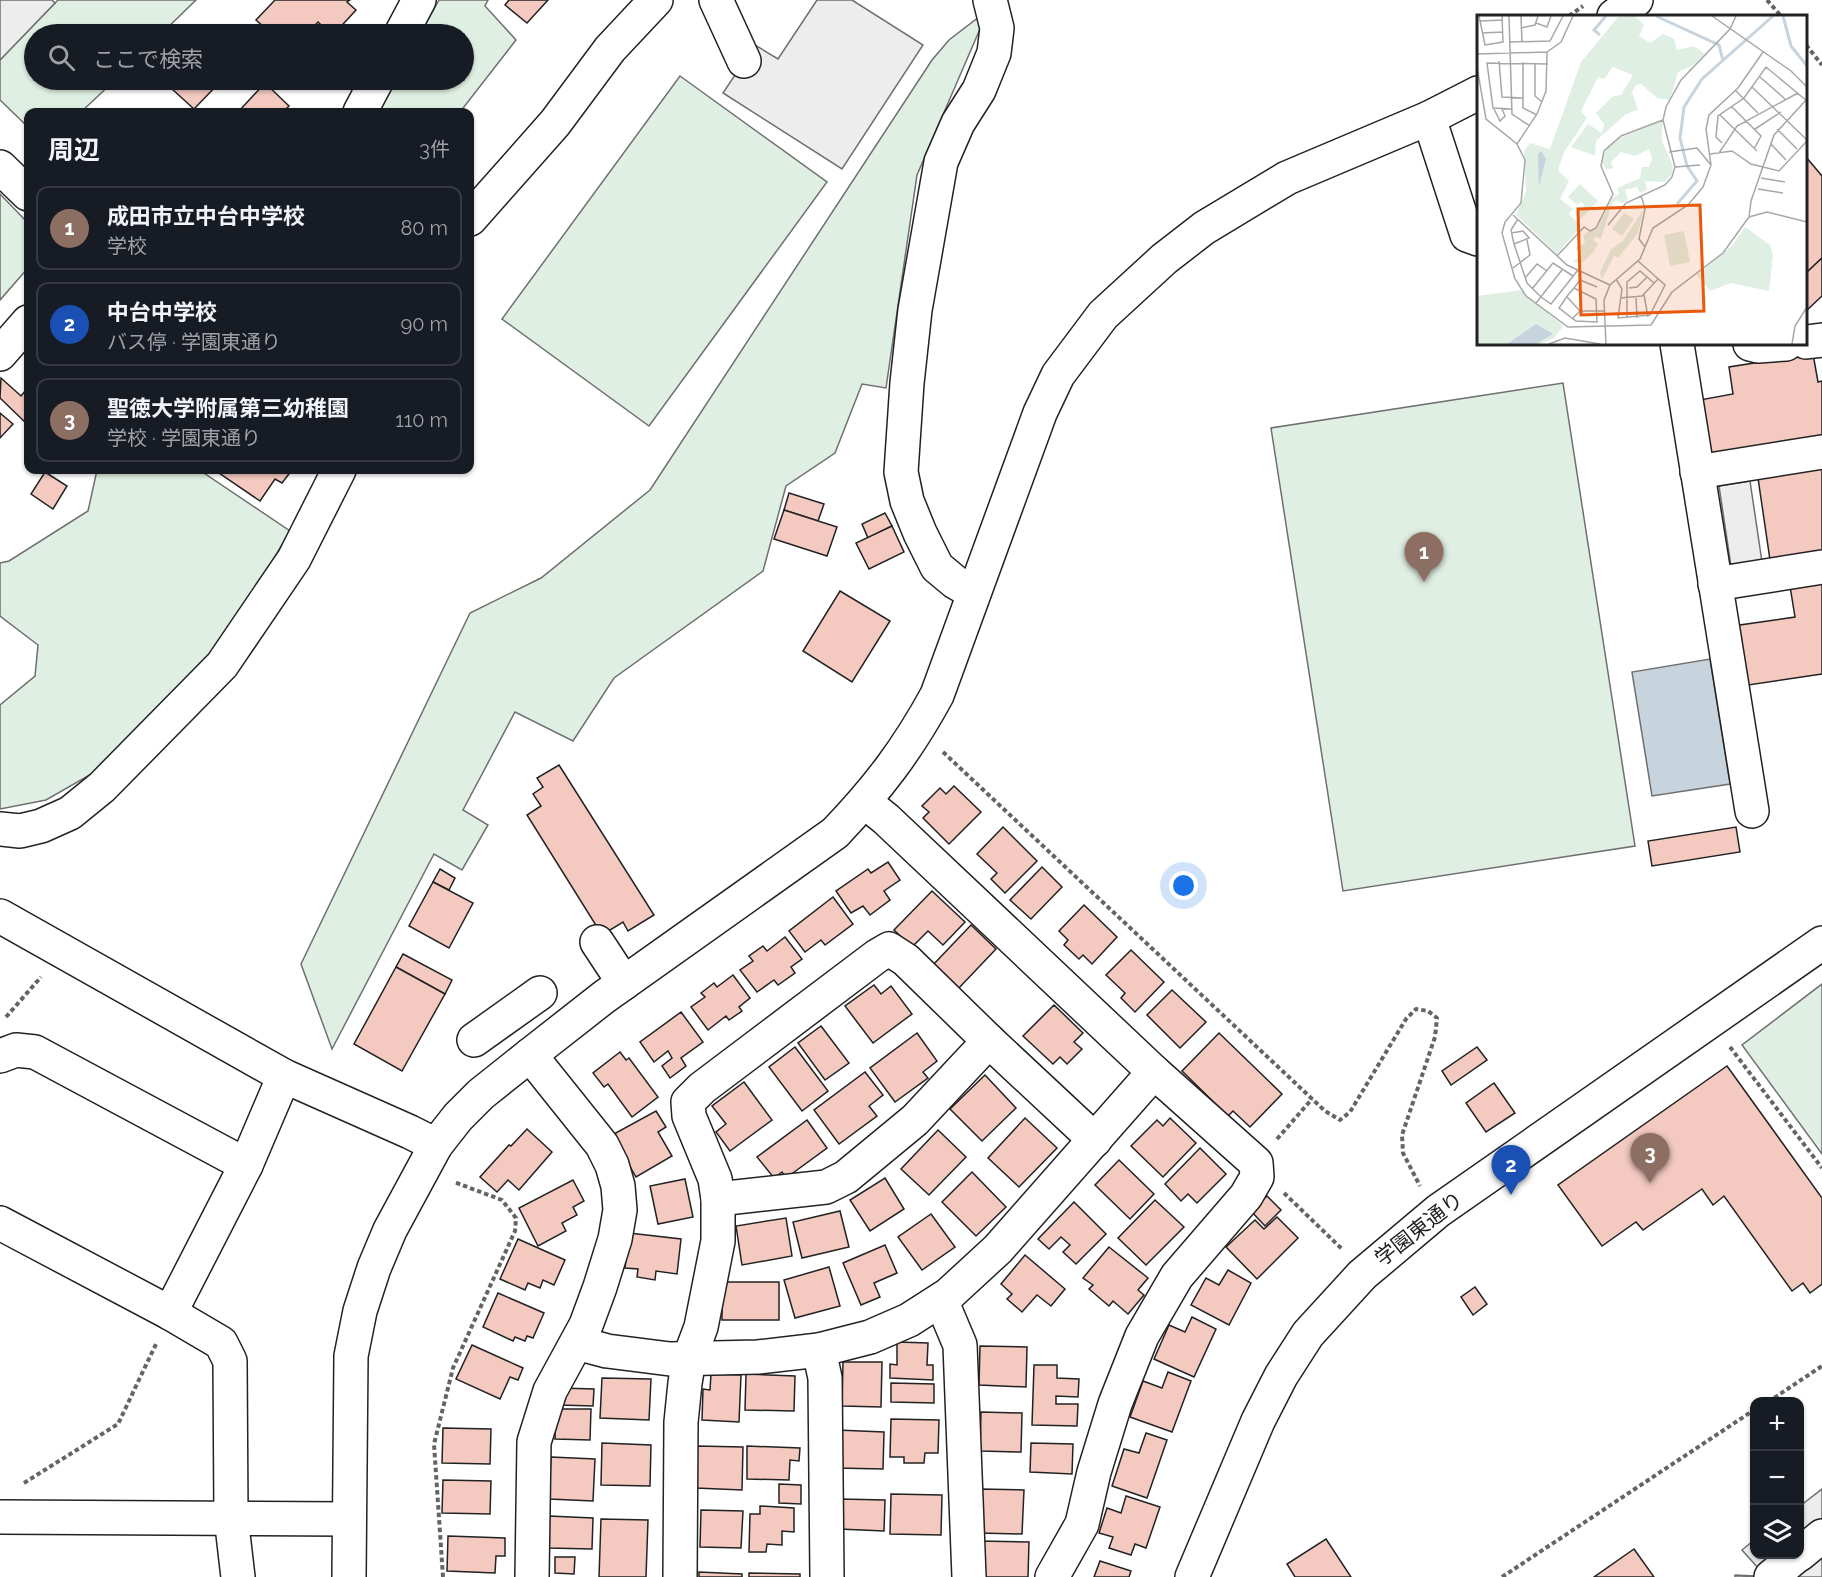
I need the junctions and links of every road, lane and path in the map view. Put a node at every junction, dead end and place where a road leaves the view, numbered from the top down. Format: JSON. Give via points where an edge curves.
{"nodes":[{"id":1,"x":418,"y":0,"type":"edge"},
{"id":2,"x":656,"y":0,"type":"edge"},
{"id":3,"x":716,"y":0,"type":"edge"},
{"id":4,"x":990,"y":0,"type":"edge"},
{"id":5,"x":1636,"y":0,"type":"edge"},
{"id":6,"x":1767,"y":0,"type":"edge"},
{"id":7,"x":1615,"y":15,"type":"edge"},
{"id":8,"x":1780,"y":15,"type":"edge"},
{"id":9,"x":405,"y":24,"type":"edge"},
{"id":10,"x":1807,"y":46,"type":"edge"},
{"id":11,"x":744,"y":61,"type":"dead end"},
{"id":12,"x":1822,"y":65,"type":"edge"},
{"id":13,"x":372,"y":90,"type":"edge"},
{"id":14,"x":1477,"y":94,"type":"edge"},
{"id":15,"x":362,"y":108,"type":"edge"},
{"id":16,"x":1429,"y":118,"type":"junction"},
{"id":17,"x":0,"y":167,"type":"edge"},
{"id":18,"x":24,"y":190,"type":"edge"},
{"id":19,"x":474,"y":214,"type":"edge"},
{"id":20,"x":1477,"y":238,"type":"edge"},
{"id":21,"x":24,"y":327,"type":"edge"},
{"id":22,"x":1822,"y":340,"type":"edge"},
{"id":23,"x":1807,"y":342,"type":"edge"},
{"id":24,"x":1677,"y":345,"type":"edge"},
{"id":25,"x":1754,"y":345,"type":"edge"},
{"id":26,"x":1772,"y":345,"type":"edge"},
{"id":27,"x":0,"y":354,"type":"edge"},
{"id":28,"x":1822,"y":452,"type":"edge"},
{"id":29,"x":1697,"y":472,"type":"junction"},
{"id":30,"x":337,"y":474,"type":"edge"},
{"id":31,"x":1822,"y":567,"type":"edge"},
{"id":32,"x":1715,"y":585,"type":"junction"},
{"id":33,"x":974,"y":593,"type":"junction"},
{"id":34,"x":943,"y":752,"type":"dead end"},
{"id":35,"x":865,"y":802,"type":"junction"},
{"id":36,"x":1752,"y":811,"type":"dead end"},
{"id":37,"x":0,"y":829,"type":"edge"},
{"id":38,"x":0,"y":916,"type":"edge"},
{"id":39,"x":597,"y":942,"type":"dead end"},
{"id":40,"x":1822,"y":943,"type":"edge"},
{"id":41,"x":42,"y":976,"type":"dead end"},
{"id":42,"x":624,"y":982,"type":"junction"},
{"id":43,"x":1,"y":1023,"type":"edge"},
{"id":44,"x":989,"y":1041,"type":"junction"},
{"id":45,"x":1729,"y":1046,"type":"dead end"},
{"id":46,"x":540,"y":1047,"type":"junction"},
{"id":47,"x":0,"y":1056,"type":"edge"},
{"id":48,"x":1154,"y":1072,"type":"junction"},
{"id":49,"x":284,"y":1076,"type":"junction"},
{"id":50,"x":501,"y":1078,"type":"junction"},
{"id":51,"x":1312,"y":1099,"type":"junction"},
{"id":52,"x":1095,"y":1140,"type":"junction"},
{"id":53,"x":429,"y":1159,"type":"junction"},
{"id":54,"x":1256,"y":1163,"type":"junction"},
{"id":55,"x":246,"y":1165,"type":"junction"},
{"id":56,"x":1822,"y":1168,"type":"edge"},
{"id":57,"x":1286,"y":1195,"type":"dead end"},
{"id":58,"x":718,"y":1199,"type":"junction"},
{"id":59,"x":1438,"y":1211,"type":"junction"},
{"id":60,"x":0,"y":1223,"type":"edge"},
{"id":61,"x":1340,"y":1246,"type":"dead end"},
{"id":62,"x":941,"y":1300,"type":"junction"},
{"id":63,"x":170,"y":1313,"type":"junction"},
{"id":64,"x":577,"y":1342,"type":"junction"},
{"id":65,"x":819,"y":1350,"type":"junction"},
{"id":66,"x":689,"y":1359,"type":"junction"},
{"id":67,"x":1822,"y":1366,"type":"edge"},
{"id":68,"x":1774,"y":1397,"type":"edge"},
{"id":69,"x":1750,"y":1413,"type":"edge"},
{"id":70,"x":20,"y":1485,"type":"dead end"},
{"id":71,"x":0,"y":1517,"type":"edge"},
{"id":72,"x":231,"y":1517,"type":"junction"},
{"id":73,"x":348,"y":1519,"type":"junction"},
{"id":74,"x":1822,"y":1536,"type":"edge"},
{"id":75,"x":1804,"y":1550,"type":"edge"},
{"id":76,"x":1793,"y":1559,"type":"edge"},
{"id":77,"x":238,"y":1577,"type":"edge"},
{"id":78,"x":349,"y":1577,"type":"edge"},
{"id":79,"x":443,"y":1577,"type":"edge"},
{"id":80,"x":532,"y":1577,"type":"edge"},
{"id":81,"x":680,"y":1577,"type":"edge"},
{"id":82,"x":827,"y":1577,"type":"edge"},
{"id":83,"x":969,"y":1577,"type":"edge"},
{"id":84,"x":1052,"y":1577,"type":"edge"},
{"id":85,"x":1192,"y":1577,"type":"edge"},
{"id":86,"x":1502,"y":1577,"type":"edge"},
{"id":87,"x":1771,"y":1577,"type":"edge"}],
"edges":[{"from":1,"to":9,"type":"street"},
{"from":2,"to":19,"type":"street","via":[[610,49],[555,123]]},
{"from":3,"to":11,"type":"street"},
{"from":4,"to":33,"type":"street","via":[[998,28],[994,53],[941,162],[915,310],[901,472],[920,533],[937,567]]},
{"from":5,"to":7,"type":"street"},
{"from":6,"to":8,"type":"path"},
{"from":10,"to":12,"type":"path"},
{"from":13,"to":15,"type":"street"},
{"from":14,"to":16,"type":"street"},
{"from":16,"to":20,"type":"street","via":[[1467,235]]},
{"from":16,"to":33,"type":"street","via":[[1287,178],[1240,205],[1164,259],[1103,315],[1058,375]]},
{"from":17,"to":18,"type":"street"},
{"from":21,"to":27,"type":"street"},
{"from":22,"to":23,"type":"street"},
{"from":24,"to":29,"type":"street"},
{"from":25,"to":26,"type":"street"},
{"from":28,"to":29,"type":"street"},
{"from":29,"to":32,"type":"street"},
{"from":30,"to":37,"type":"street","via":[[294,559],[222,665],[102,787],[70,813],[20,831]]},
{"from":31,"to":32,"type":"street"},
{"from":32,"to":36,"type":"street"},
{"from":33,"to":35,"type":"street","via":[[937,695],[895,764]]},
{"from":34,"to":51,"type":"path"},
{"from":35,"to":42,"type":"street","via":[[835,833]]},
{"from":35,"to":48,"type":"street"},
{"from":38,"to":49,"type":"street"},
{"from":39,"to":42,"type":"street"},
{"from":40,"to":59,"type":"street","name":"学園東通り"},
{"from":41,"to":43,"type":"path"},
{"from":42,"to":46,"type":"street"},
{"from":44,"to":52,"type":"street"},
{"from":44,"to":58,"type":"street","via":[[915,1120],[846,1177],[826,1187]]},
{"from":44,"to":58,"type":"street","via":[[906,960],[889,949],[688,1101],[689,1116],[715,1179]]},
{"from":45,"to":56,"type":"path"},
{"from":46,"to":50,"type":"street"},
{"from":46,"to":50,"type":"street","via":[[532,999],[471,1037]]},
{"from":46,"to":64,"type":"street","via":[[602,1145],[618,1186],[620,1210],[615,1239],[597,1297]]},
{"from":47,"to":55,"type":"street","via":[[16,1050],[35,1052]]},
{"from":48,"to":52,"type":"street"},
{"from":48,"to":54,"type":"street"},
{"from":49,"to":53,"type":"street"},
{"from":49,"to":55,"type":"street"},
{"from":50,"to":53,"type":"street","via":[[458,1117]]},
{"from":51,"to":54,"type":"path"},
{"from":51,"to":59,"type":"path","via":[[1340,1120],[1350,1112],[1406,1019],[1416,1009],[1437,1018],[1435,1037],[1402,1135],[1402,1153]]},
{"from":52,"to":62,"type":"street","via":[[998,1249]]},
{"from":53,"to":73,"type":"street","via":[[390,1230],[360,1311],[351,1356]]},
{"from":53,"to":79,"type":"path","via":[[502,1200],[516,1218],[515,1231],[453,1368],[434,1444]]},
{"from":54,"to":84,"type":"street","via":[[1257,1177],[1246,1196],[1177,1276],[1142,1336],[1115,1404],[1082,1524]]},
{"from":55,"to":63,"type":"street"},
{"from":57,"to":61,"type":"path"},
{"from":58,"to":66,"type":"street","via":[[718,1241],[701,1327]]},
{"from":59,"to":85,"type":"street","name":"学園東通り","via":[[1362,1275],[1308,1334],[1258,1421]]},
{"from":60,"to":63,"type":"street"},
{"from":62,"to":65,"type":"street","via":[[870,1337]]},
{"from":62,"to":83,"type":"street","via":[[960,1345]]},
{"from":63,"to":70,"type":"path","via":[[118,1424]]},
{"from":63,"to":72,"type":"street","via":[[221,1343],[230,1361]]},
{"from":64,"to":66,"type":"street","via":[[607,1351]]},
{"from":64,"to":80,"type":"street","via":[[550,1391],[534,1442]]},
{"from":65,"to":66,"type":"street"},
{"from":65,"to":82,"type":"street","via":[[825,1378]]},
{"from":66,"to":81,"type":"street","via":[[681,1422]]},
{"from":67,"to":68,"type":"path"},
{"from":69,"to":86,"type":"path"},
{"from":71,"to":72,"type":"street"},
{"from":72,"to":73,"type":"street"},
{"from":72,"to":77,"type":"street"},
{"from":73,"to":78,"type":"street"},
{"from":74,"to":75,"type":"street"},
{"from":76,"to":87,"type":"street"}]}
